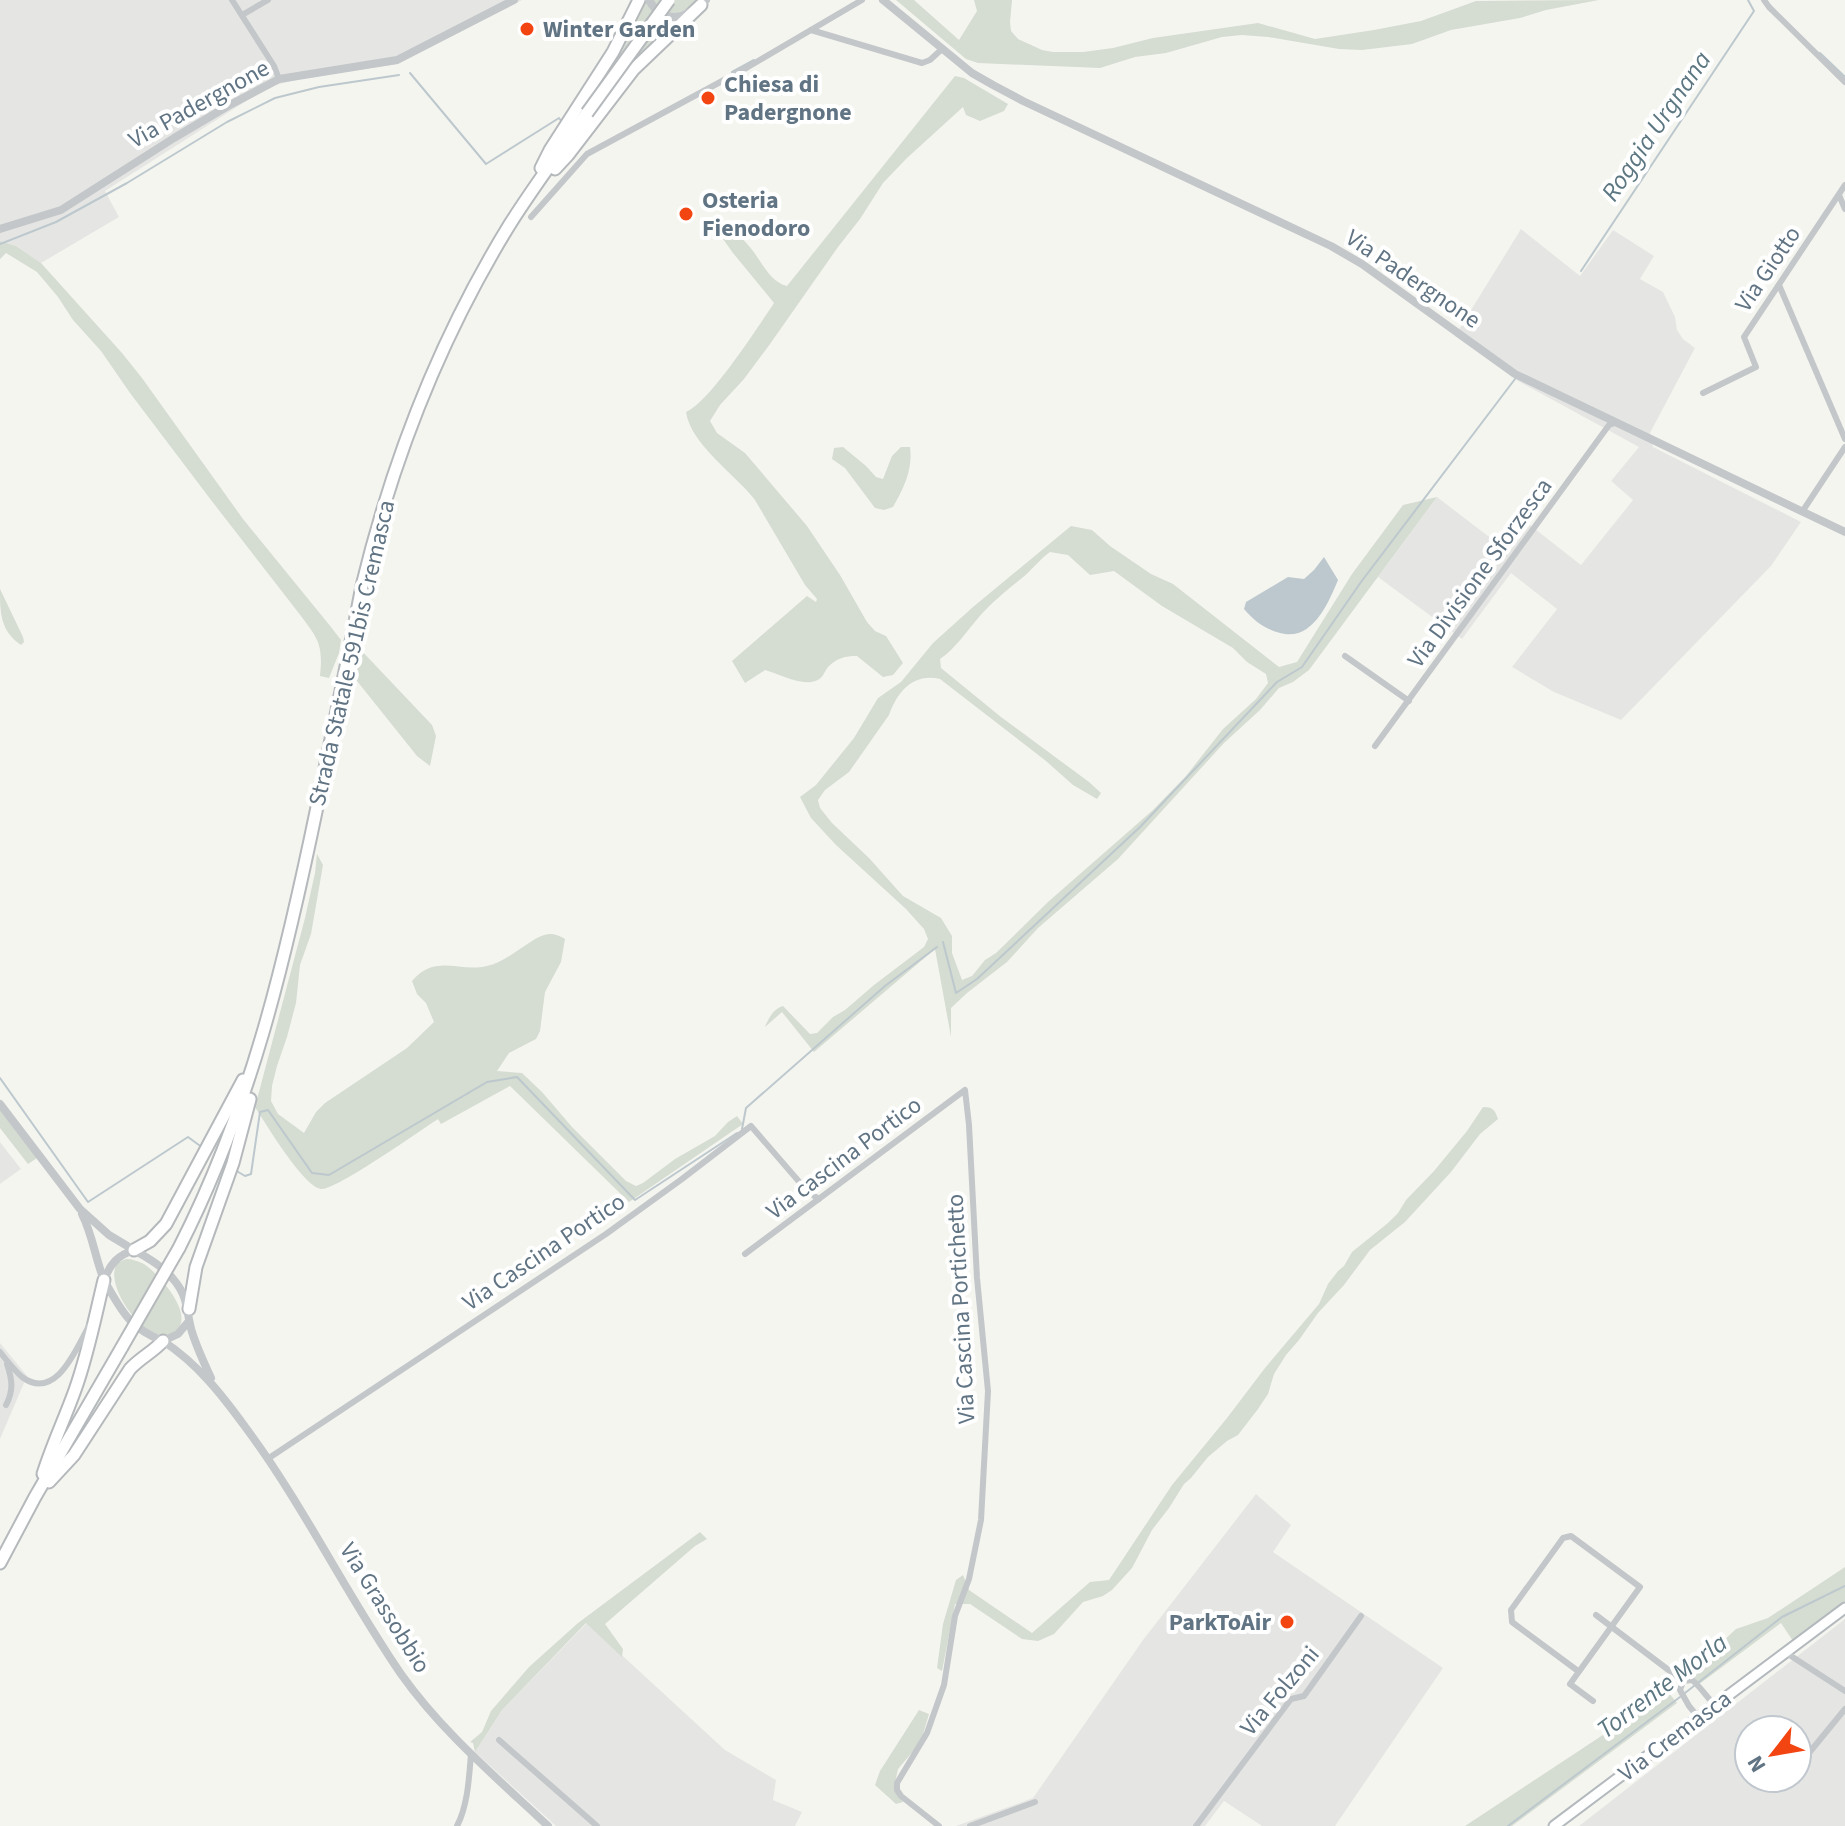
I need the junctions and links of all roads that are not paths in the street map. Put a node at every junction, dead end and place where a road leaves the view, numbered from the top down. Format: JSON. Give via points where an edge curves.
{"nodes":[{"id":1,"x":232,"y":0,"type":"edge"},
{"id":2,"x":268,"y":0,"type":"edge"},
{"id":3,"x":514,"y":0,"type":"edge"},
{"id":4,"x":639,"y":0,"type":"edge"},
{"id":5,"x":649,"y":0,"type":"edge"},
{"id":6,"x":669,"y":0,"type":"edge"},
{"id":7,"x":862,"y":0,"type":"edge"},
{"id":8,"x":883,"y":0,"type":"edge"},
{"id":9,"x":1764,"y":0,"type":"edge"},
{"id":10,"x":703,"y":2,"type":"edge"},
{"id":11,"x":242,"y":15,"type":"junction"},
{"id":12,"x":811,"y":30,"type":"junction"},
{"id":13,"x":942,"y":49,"type":"junction"},
{"id":14,"x":279,"y":79,"type":"junction"},
{"id":15,"x":1845,"y":82,"type":"edge"},
{"id":16,"x":1845,"y":185,"type":"edge"},
{"id":17,"x":1839,"y":195,"type":"junction"},
{"id":18,"x":527,"y":198,"type":"junction"},
{"id":19,"x":1845,"y":209,"type":"edge"},
{"id":20,"x":531,"y":217,"type":"dead end"},
{"id":21,"x":0,"y":229,"type":"edge"},
{"id":22,"x":1779,"y":285,"type":"junction"},
{"id":23,"x":1703,"y":393,"type":"dead end"},
{"id":24,"x":1615,"y":423,"type":"junction"},
{"id":25,"x":1845,"y":439,"type":"edge"},
{"id":26,"x":1845,"y":447,"type":"edge"},
{"id":27,"x":1802,"y":512,"type":"junction"},
{"id":28,"x":1845,"y":532,"type":"edge"},
{"id":29,"x":1345,"y":656,"type":"dead end"},
{"id":30,"x":1409,"y":701,"type":"junction"},
{"id":31,"x":1375,"y":746,"type":"dead end"},
{"id":32,"x":258,"y":1051,"type":"junction"},
{"id":33,"x":965,"y":1090,"type":"joint"},
{"id":34,"x":0,"y":1104,"type":"edge"},
{"id":35,"x":819,"y":1199,"type":"junction"},
{"id":36,"x":80,"y":1209,"type":"junction"},
{"id":37,"x":134,"y":1250,"type":"junction"},
{"id":38,"x":745,"y":1254,"type":"dead end"},
{"id":39,"x":104,"y":1280,"type":"junction"},
{"id":40,"x":189,"y":1315,"type":"junction"},
{"id":41,"x":95,"y":1316,"type":"junction"},
{"id":42,"x":163,"y":1341,"type":"junction"},
{"id":43,"x":2,"y":1355,"type":"edge"},
{"id":44,"x":217,"y":1388,"type":"junction"},
{"id":45,"x":6,"y":1405,"type":"dead end"},
{"id":46,"x":269,"y":1458,"type":"junction"},
{"id":47,"x":35,"y":1497,"type":"junction"},
{"id":48,"x":0,"y":1563,"type":"edge"},
{"id":49,"x":1845,"y":1608,"type":"edge"},
{"id":50,"x":1596,"y":1615,"type":"dead end"},
{"id":51,"x":1361,"y":1616,"type":"dead end"},
{"id":52,"x":1611,"y":1627,"type":"junction"},
{"id":53,"x":1789,"y":1650,"type":"junction"},
{"id":54,"x":1578,"y":1671,"type":"junction"},
{"id":55,"x":1683,"y":1681,"type":"junction"},
{"id":56,"x":1845,"y":1691,"type":"edge"},
{"id":57,"x":1593,"y":1701,"type":"dead end"},
{"id":58,"x":1716,"y":1706,"type":"junction"},
{"id":59,"x":1845,"y":1709,"type":"edge"},
{"id":60,"x":1699,"y":1718,"type":"junction"},
{"id":61,"x":499,"y":1740,"type":"dead end"},
{"id":62,"x":1813,"y":1748,"type":"edge"},
{"id":63,"x":471,"y":1754,"type":"junction"},
{"id":64,"x":1035,"y":1802,"type":"dead end"},
{"id":65,"x":1562,"y":1824,"type":"edge"},
{"id":66,"x":457,"y":1826,"type":"edge"},
{"id":67,"x":548,"y":1826,"type":"edge"},
{"id":68,"x":597,"y":1826,"type":"edge"},
{"id":69,"x":939,"y":1826,"type":"edge"},
{"id":70,"x":970,"y":1826,"type":"edge"},
{"id":71,"x":1196,"y":1826,"type":"edge"}],
"edges":[{"from":1,"to":11,"type":"street"},
{"from":2,"to":11,"type":"street"},
{"from":3,"to":14,"type":"street","name":"Via Padergnone","via":[[397,60]]},
{"from":4,"to":18,"type":"highway"},
{"from":5,"to":10,"type":"street","via":[[674,18]]},
{"from":6,"to":18,"type":"highway","name":"Strada Statale 591bis Cremasca","bridge":true},
{"from":7,"to":12,"type":"street"},
{"from":8,"to":13,"type":"street","name":"Via Padergnone"},
{"from":9,"to":15,"type":"street"},
{"from":10,"to":18,"type":"highway","via":[[634,69],[568,155]]},
{"from":11,"to":14,"type":"street"},
{"from":12,"to":13,"type":"street","via":[[922,63]]},
{"from":12,"to":20,"type":"street","via":[[587,154]]},
{"from":13,"to":24,"type":"street","name":"Via Padergnone","via":[[1023,101],[1331,246],[1515,374]]},
{"from":14,"to":21,"type":"street","name":"Via Padergnone","via":[[61,210]]},
{"from":16,"to":17,"type":"street","name":"Via Giotto"},
{"from":17,"to":19,"type":"street"},
{"from":17,"to":22,"type":"street","name":"Via Giotto"},
{"from":18,"to":32,"type":"highway","name":"Strada Statale 591bis Cremasca","via":[[444,346],[385,500],[362,586],[291,932]]},
{"from":22,"to":23,"type":"street","name":"Via Giotto","via":[[1744,337],[1756,367]]},
{"from":22,"to":25,"type":"street"},
{"from":24,"to":27,"type":"street","name":"Via Padergnone"},
{"from":24,"to":30,"type":"street","name":"Via Divisione Sforzesca"},
{"from":26,"to":27,"type":"street"},
{"from":27,"to":28,"type":"street","name":"Via Padergnone"},
{"from":29,"to":30,"type":"street"},
{"from":30,"to":31,"type":"street","name":"Via Divisione Sforzesca"},
{"from":32,"to":37,"type":"highway","via":[[166,1224]]},
{"from":32,"to":40,"type":"highway","via":[[233,1163],[196,1267]]},
{"from":32,"to":47,"type":"highway","name":"Strada Statale 591bis Cremasca","bridge":true,"via":[[233,1125],[179,1248]]},
{"from":33,"to":35,"type":"street","name":"Via cascina Portico"},
{"from":33,"to":69,"type":"street","name":"Via Cascina Portichetto","via":[[988,1391],[981,1520],[955,1616],[944,1685],[927,1733],[897,1783],[901,1796]]},
{"from":34,"to":36,"type":"street"},
{"from":35,"to":38,"type":"street","name":"Via cascina Portico"},
{"from":35,"to":46,"type":"street","name":"Via Cascina Portico","via":[[751,1126],[606,1234]]},
{"from":36,"to":37,"type":"street"},
{"from":36,"to":39,"type":"street"},
{"from":37,"to":39,"type":"street","via":[[117,1258]]},
{"from":37,"to":40,"type":"street","via":[[174,1279]]},
{"from":39,"to":41,"type":"highway"},
{"from":39,"to":42,"type":"street","via":[[134,1326]]},
{"from":40,"to":42,"type":"street","via":[[178,1334]]},
{"from":40,"to":44,"type":"street","via":[[200,1356]]},
{"from":41,"to":43,"type":"street","via":[[63,1372],[49,1382],[23,1378]]},
{"from":41,"to":47,"type":"highway","via":[[75,1392]]},
{"from":42,"to":44,"type":"street"},
{"from":42,"to":47,"type":"highway","via":[[130,1369],[74,1455]]},
{"from":43,"to":45,"type":"street","via":[[12,1386]]},
{"from":44,"to":46,"type":"street","name":"Via Grassobbio"},
{"from":46,"to":63,"type":"street","name":"Via Grassobbio","via":[[403,1675]]},
{"from":47,"to":48,"type":"highway"},
{"from":49,"to":53,"type":"main road","name":"Via Cremasca"},
{"from":50,"to":52,"type":"street"},
{"from":51,"to":71,"type":"street","name":"Via Folzoni","via":[[1304,1696],[1291,1699]]},
{"from":52,"to":54,"type":"street"},
{"from":52,"to":54,"type":"street","via":[[1640,1587],[1571,1536],[1563,1538],[1511,1610],[1512,1622]]},
{"from":52,"to":55,"type":"street"},
{"from":53,"to":56,"type":"street"},
{"from":53,"to":58,"type":"main road","name":"Via Cremasca"},
{"from":54,"to":57,"type":"street","via":[[1570,1684]]},
{"from":55,"to":58,"type":"street","via":[[1692,1680]]},
{"from":55,"to":60,"type":"street","via":[[1680,1690]]},
{"from":58,"to":60,"type":"main road","name":"Via Cremasca"},
{"from":59,"to":62,"type":"street"},
{"from":60,"to":65,"type":"main road","name":"Via Cremasca"},
{"from":61,"to":68,"type":"street"},
{"from":63,"to":66,"type":"street"},
{"from":63,"to":67,"type":"street","name":"Via Grassobbio"},
{"from":64,"to":70,"type":"street"}]}
